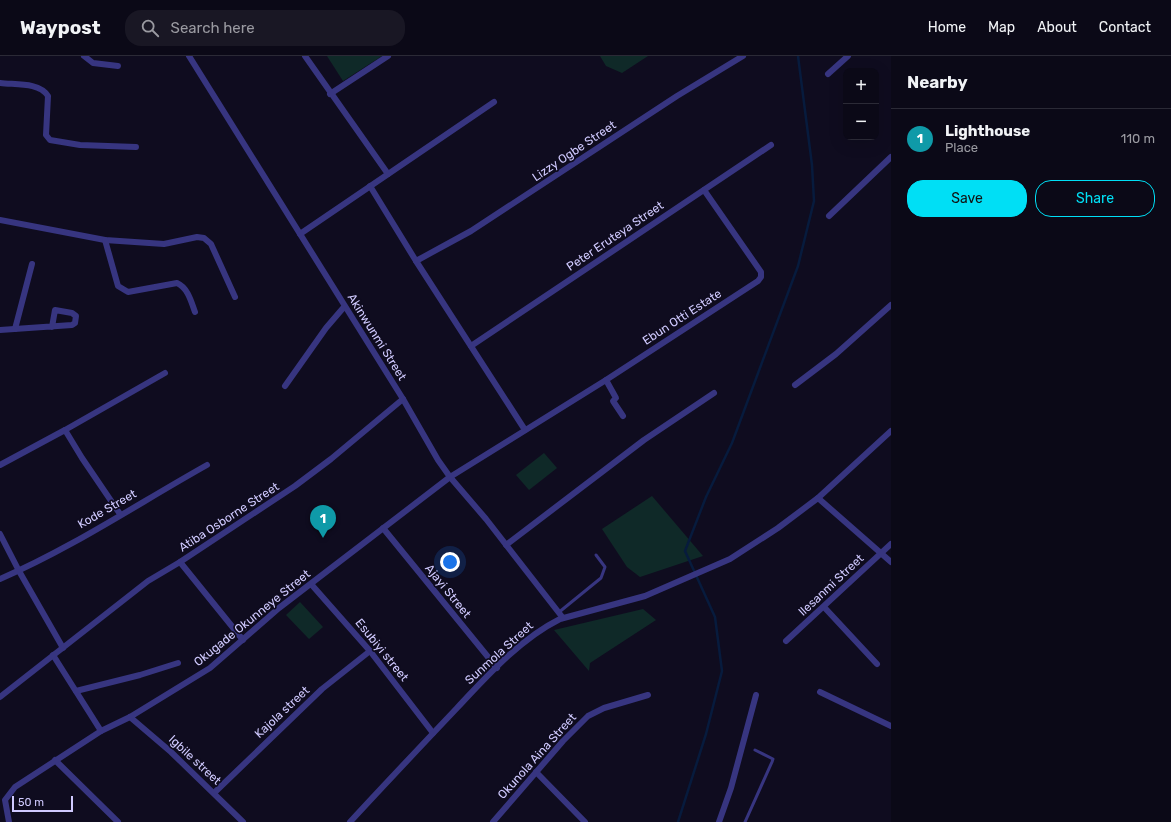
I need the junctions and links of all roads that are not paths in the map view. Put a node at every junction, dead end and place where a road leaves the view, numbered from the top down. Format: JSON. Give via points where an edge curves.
{"nodes":[{"id":1,"x":84,"y":56,"type":"edge"},
{"id":2,"x":189,"y":56,"type":"edge"},
{"id":3,"x":305,"y":56,"type":"edge"},
{"id":4,"x":388,"y":56,"type":"edge"},
{"id":5,"x":743,"y":56,"type":"edge"},
{"id":6,"x":848,"y":56,"type":"edge"},
{"id":7,"x":118,"y":66,"type":"dead end"},
{"id":8,"x":828,"y":74,"type":"dead end"},
{"id":9,"x":0,"y":83,"type":"edge"},
{"id":10,"x":330,"y":94,"type":"junction"},
{"id":11,"x":494,"y":102,"type":"dead end"},
{"id":12,"x":771,"y":145,"type":"dead end"},
{"id":13,"x":136,"y":147,"type":"dead end"},
{"id":14,"x":891,"y":157,"type":"edge"},
{"id":15,"x":388,"y":174,"type":"junction"},
{"id":16,"x":370,"y":186,"type":"junction"},
{"id":17,"x":704,"y":190,"type":"junction"},
{"id":18,"x":829,"y":216,"type":"dead end"},
{"id":19,"x":0,"y":220,"type":"edge"},
{"id":20,"x":300,"y":234,"type":"junction"},
{"id":21,"x":105,"y":240,"type":"junction"},
{"id":22,"x":416,"y":261,"type":"junction"},
{"id":23,"x":32,"y":264,"type":"dead end"},
{"id":24,"x":235,"y":297,"type":"dead end"},
{"id":25,"x":891,"y":305,"type":"edge"},
{"id":26,"x":344,"y":307,"type":"junction"},
{"id":27,"x":195,"y":312,"type":"dead end"},
{"id":28,"x":52,"y":327,"type":"dead end"},
{"id":29,"x":15,"y":329,"type":"junction"},
{"id":30,"x":0,"y":330,"type":"edge"},
{"id":31,"x":471,"y":346,"type":"junction"},
{"id":32,"x":165,"y":373,"type":"dead end"},
{"id":33,"x":606,"y":380,"type":"junction"},
{"id":34,"x":795,"y":385,"type":"dead end"},
{"id":35,"x":285,"y":386,"type":"dead end"},
{"id":36,"x":714,"y":393,"type":"dead end"},
{"id":37,"x":403,"y":399,"type":"junction"},
{"id":38,"x":623,"y":416,"type":"dead end"},
{"id":39,"x":65,"y":430,"type":"junction"},
{"id":40,"x":526,"y":430,"type":"junction"},
{"id":41,"x":891,"y":431,"type":"edge"},
{"id":42,"x":0,"y":465,"type":"edge"},
{"id":43,"x":207,"y":465,"type":"dead end"},
{"id":44,"x":450,"y":476,"type":"junction"},
{"id":45,"x":818,"y":498,"type":"junction"},
{"id":46,"x":120,"y":514,"type":"junction"},
{"id":47,"x":383,"y":528,"type":"junction"},
{"id":48,"x":0,"y":534,"type":"edge"},
{"id":49,"x":891,"y":544,"type":"edge"},
{"id":50,"x":506,"y":545,"type":"junction"},
{"id":51,"x":881,"y":552,"type":"junction"},
{"id":52,"x":596,"y":555,"type":"dead end"},
{"id":53,"x":180,"y":562,"type":"junction"},
{"id":54,"x":891,"y":562,"type":"edge"},
{"id":55,"x":19,"y":571,"type":"junction"},
{"id":56,"x":0,"y":580,"type":"edge"},
{"id":57,"x":311,"y":584,"type":"junction"},
{"id":58,"x":824,"y":607,"type":"junction"},
{"id":59,"x":558,"y":613,"type":"junction"},
{"id":60,"x":563,"y":618,"type":"junction"},
{"id":61,"x":243,"y":640,"type":"junction"},
{"id":62,"x":786,"y":641,"type":"dead end"},
{"id":63,"x":63,"y":648,"type":"junction"},
{"id":64,"x":370,"y":651,"type":"junction"},
{"id":65,"x":53,"y":655,"type":"junction"},
{"id":66,"x":178,"y":663,"type":"dead end"},
{"id":67,"x":877,"y":664,"type":"dead end"},
{"id":68,"x":497,"y":668,"type":"junction"},
{"id":69,"x":76,"y":691,"type":"junction"},
{"id":70,"x":820,"y":692,"type":"dead end"},
{"id":71,"x":648,"y":695,"type":"dead end"},
{"id":72,"x":756,"y":695,"type":"dead end"},
{"id":73,"x":0,"y":697,"type":"edge"},
{"id":74,"x":130,"y":717,"type":"junction"},
{"id":75,"x":891,"y":726,"type":"edge"},
{"id":76,"x":101,"y":732,"type":"junction"},
{"id":77,"x":433,"y":732,"type":"junction"},
{"id":78,"x":755,"y":750,"type":"dead end"},
{"id":79,"x":55,"y":760,"type":"junction"},
{"id":80,"x":536,"y":772,"type":"junction"},
{"id":81,"x":214,"y":793,"type":"junction"},
{"id":82,"x":9,"y":822,"type":"edge"},
{"id":83,"x":118,"y":822,"type":"edge"},
{"id":84,"x":243,"y":822,"type":"edge"},
{"id":85,"x":350,"y":822,"type":"edge"},
{"id":86,"x":493,"y":822,"type":"edge"},
{"id":87,"x":585,"y":822,"type":"edge"},
{"id":88,"x":719,"y":822,"type":"edge"},
{"id":89,"x":745,"y":822,"type":"edge"}],
"edges":[{"from":1,"to":7,"type":"street","via":[[92,63]]},
{"from":2,"to":20,"type":"street","name":"Akinwunmi Street"},
{"from":3,"to":10,"type":"street"},
{"from":4,"to":10,"type":"street"},
{"from":5,"to":22,"type":"street","name":"Lizzy Ogbe Street","via":[[478,227]]},
{"from":6,"to":8,"type":"street"},
{"from":9,"to":13,"type":"street","via":[[38,87],[45,91],[48,96],[46,136],[50,140],[80,145]]},
{"from":10,"to":15,"type":"street"},
{"from":11,"to":15,"type":"street"},
{"from":12,"to":17,"type":"street","name":"Peter Eruteya Street"},
{"from":14,"to":18,"type":"street"},
{"from":15,"to":16,"type":"street"},
{"from":16,"to":20,"type":"street"},
{"from":16,"to":22,"type":"street"},
{"from":17,"to":31,"type":"street","name":"Peter Eruteya Street"},
{"from":17,"to":33,"type":"street","name":"Ebun Otti Estate","via":[[761,272],[761,277]]},
{"from":19,"to":21,"type":"street"},
{"from":20,"to":26,"type":"street","name":"Akinwunmi Street"},
{"from":21,"to":24,"type":"street","via":[[164,244],[197,237],[204,238],[211,244]]},
{"from":21,"to":27,"type":"street","via":[[121,289],[128,292],[177,284],[186,290]]},
{"from":22,"to":31,"type":"street"},
{"from":23,"to":29,"type":"street"},
{"from":25,"to":34,"type":"street","via":[[836,354]]},
{"from":26,"to":35,"type":"street"},
{"from":26,"to":37,"type":"street","name":"Akinwunmi Street"},
{"from":28,"to":29,"type":"street"},
{"from":29,"to":30,"type":"street"},
{"from":31,"to":40,"type":"street"},
{"from":32,"to":39,"type":"street"},
{"from":33,"to":38,"type":"street","via":[[616,398],[613,401]]},
{"from":33,"to":40,"type":"street","name":"Ebun Otti Estate"},
{"from":36,"to":50,"type":"street","via":[[644,440]]},
{"from":37,"to":44,"type":"street","name":"Akinwunmi Street"},
{"from":37,"to":53,"type":"street","name":"Atiba Osborne Street","via":[[295,486]]},
{"from":39,"to":42,"type":"street"},
{"from":39,"to":46,"type":"street"},
{"from":40,"to":44,"type":"street","name":"Okugade Okunneye Street"},
{"from":41,"to":45,"type":"street","name":"Sunmola Street"},
{"from":43,"to":46,"type":"street","name":"Kode Street"},
{"from":44,"to":47,"type":"street","name":"Okugade Okunneye Street"},
{"from":44,"to":50,"type":"street","name":"Akinwunmi Street"},
{"from":45,"to":51,"type":"street"},
{"from":45,"to":60,"type":"street","name":"Sunmola Street","via":[[730,559],[645,596]]},
{"from":46,"to":55,"type":"street","name":"Kode Street"},
{"from":47,"to":57,"type":"street","name":"Okugade Okunneye Street"},
{"from":47,"to":68,"type":"street","name":"Ajayi Street"},
{"from":48,"to":55,"type":"street"},
{"from":49,"to":51,"type":"street","name":"Ilesanmi Street"},
{"from":50,"to":59,"type":"street","name":"Akinwunmi Street"},
{"from":51,"to":54,"type":"street"},
{"from":51,"to":58,"type":"street","name":"Ilesanmi Street"},
{"from":52,"to":59,"type":"lane","via":[[605,567],[601,578]]},
{"from":53,"to":61,"type":"street"},
{"from":53,"to":63,"type":"street","name":"Atiba Osborne Street","via":[[148,581]]},
{"from":55,"to":56,"type":"street","name":"Kode Street"},
{"from":55,"to":63,"type":"street"},
{"from":57,"to":61,"type":"street","name":"Okugade Okunneye Street"},
{"from":57,"to":64,"type":"street","name":"Esubiyi street"},
{"from":58,"to":62,"type":"street","name":"Ilesanmi Street"},
{"from":58,"to":67,"type":"street"},
{"from":59,"to":60,"type":"street","name":"Akinwunmi Street"},
{"from":60,"to":68,"type":"street","name":"Sunmola Street","via":[[538,633]]},
{"from":61,"to":74,"type":"street","name":"Okugade Okunneye Street","via":[[210,668]]},
{"from":63,"to":65,"type":"street","name":"Atiba Osborne Street"},
{"from":64,"to":77,"type":"street","name":"Esubiyi street"},
{"from":64,"to":81,"type":"street","name":"Kajola street","via":[[322,689]]},
{"from":65,"to":69,"type":"street"},
{"from":65,"to":73,"type":"street","name":"Atiba Osborne Street"},
{"from":66,"to":69,"type":"street","via":[[140,676]]},
{"from":68,"to":77,"type":"street","name":"Sunmola Street"},
{"from":69,"to":76,"type":"street"},
{"from":70,"to":75,"type":"street"},
{"from":71,"to":80,"type":"street","name":"Okunola Aina Street","via":[[604,708],[588,716]]},
{"from":72,"to":88,"type":"street"},
{"from":74,"to":76,"type":"street","name":"Okugade Okunneye Street"},
{"from":74,"to":81,"type":"street","name":"Igbile street"},
{"from":76,"to":79,"type":"street","name":"Okugade Okunneye Street"},
{"from":77,"to":85,"type":"street","name":"Sunmola Street"},
{"from":78,"to":89,"type":"lane","via":[[772,759],[772,762]]},
{"from":79,"to":82,"type":"street","name":"Okugade Okunneye Street","via":[[8,794],[5,800]]},
{"from":79,"to":83,"type":"street"},
{"from":80,"to":86,"type":"street","name":"Okunola Aina Street"},
{"from":80,"to":87,"type":"street"},
{"from":81,"to":84,"type":"street","name":"Igbile street"}]}
